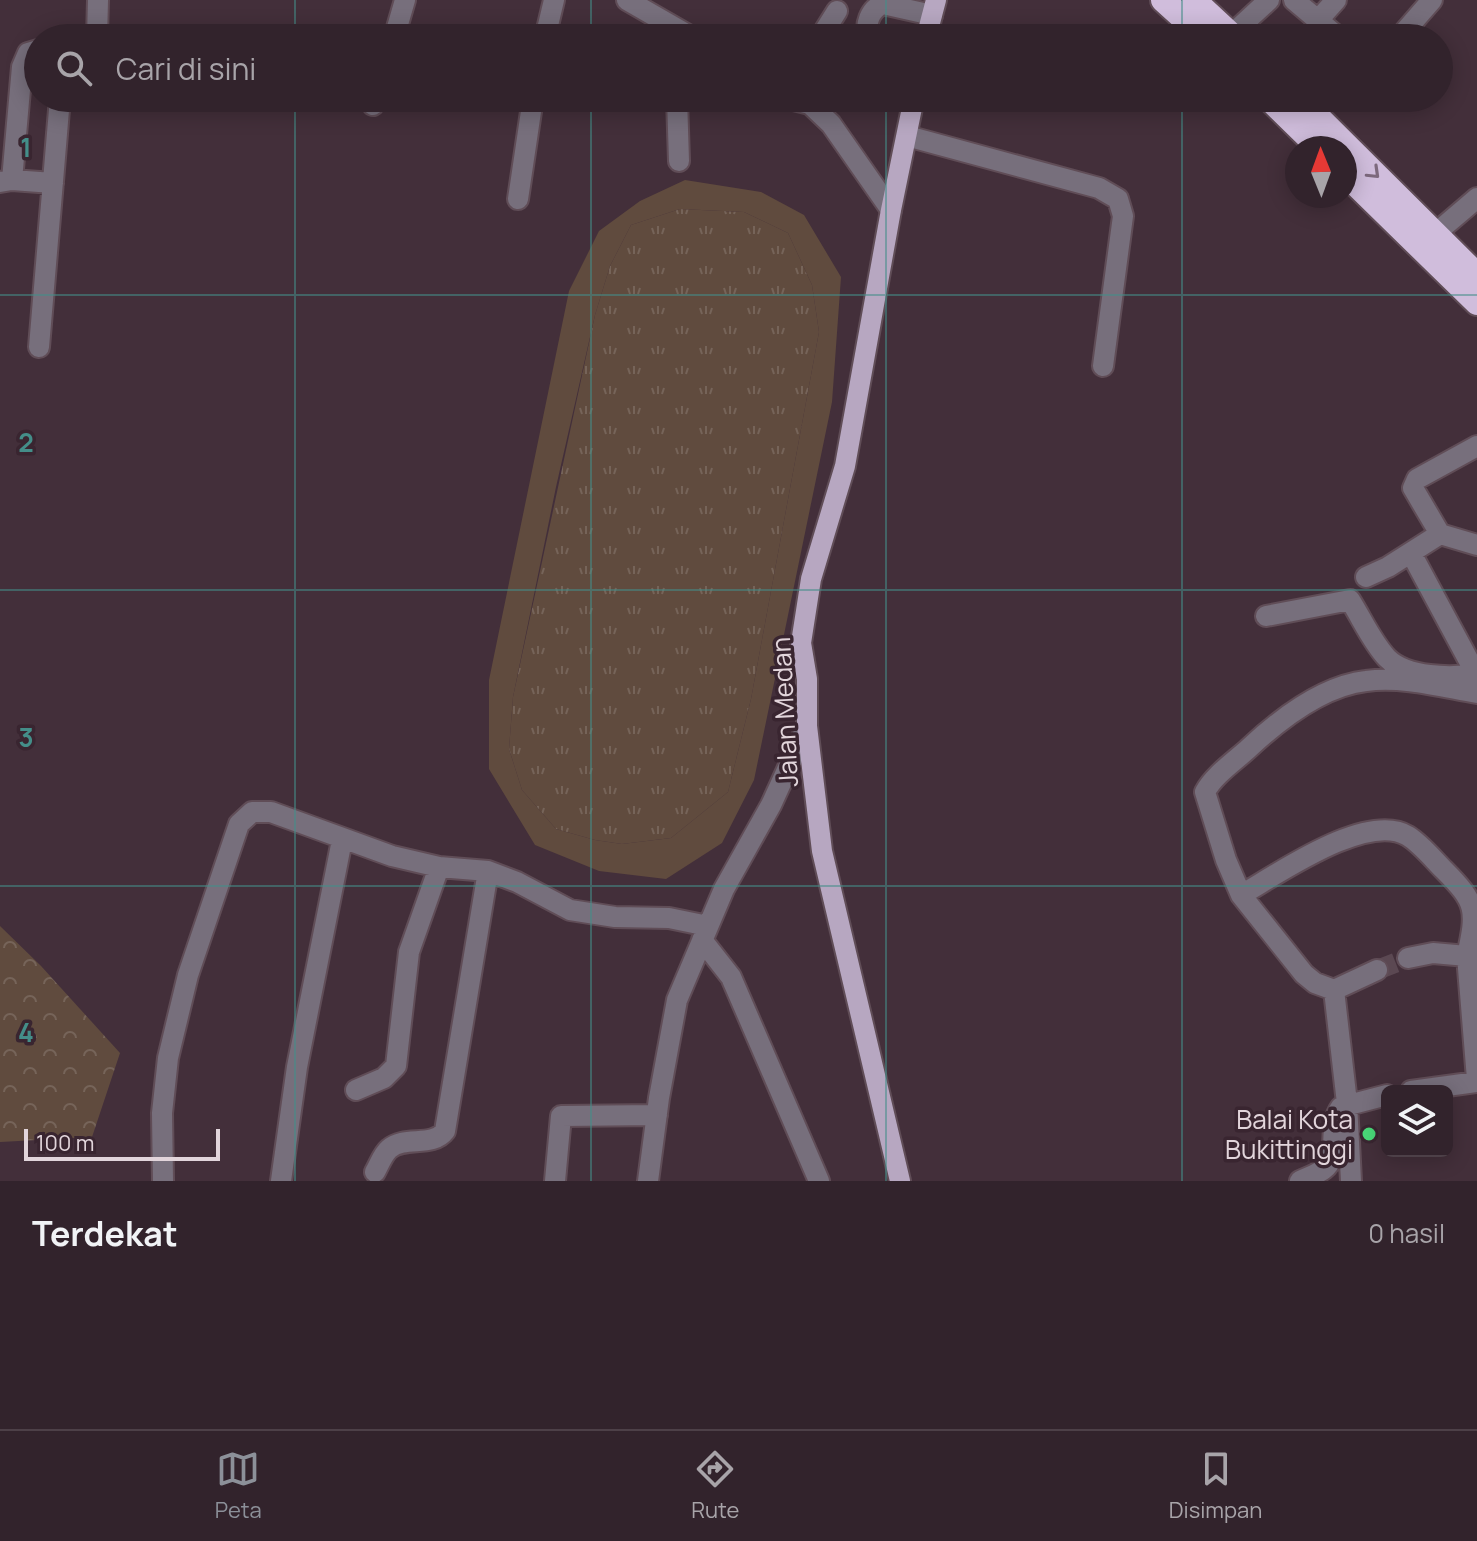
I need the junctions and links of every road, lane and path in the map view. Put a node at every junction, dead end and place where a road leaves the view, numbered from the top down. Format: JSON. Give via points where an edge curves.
{"nodes":[{"id":1,"x":98,"y":0,"type":"edge"},
{"id":2,"x":405,"y":0,"type":"edge"},
{"id":3,"x":554,"y":0,"type":"edge"},
{"id":4,"x":627,"y":0,"type":"edge"},
{"id":5,"x":1163,"y":0,"type":"edge"},
{"id":6,"x":1269,"y":0,"type":"edge"},
{"id":7,"x":1294,"y":0,"type":"edge"},
{"id":8,"x":1336,"y":0,"type":"edge"},
{"id":9,"x":1432,"y":0,"type":"edge"},
{"id":10,"x":1202,"y":3,"type":"edge"},
{"id":11,"x":934,"y":7,"type":"edge"},
{"id":12,"x":837,"y":11,"type":"dead end"},
{"id":13,"x":1319,"y":19,"type":"junction"},
{"id":14,"x":97,"y":24,"type":"edge"},
{"id":15,"x":398,"y":24,"type":"edge"},
{"id":16,"x":548,"y":24,"type":"edge"},
{"id":17,"x":661,"y":24,"type":"edge"},
{"id":18,"x":829,"y":24,"type":"edge"},
{"id":19,"x":868,"y":24,"type":"edge"},
{"id":20,"x":1190,"y":24,"type":"edge"},
{"id":21,"x":1222,"y":24,"type":"edge"},
{"id":22,"x":1245,"y":24,"type":"edge"},
{"id":23,"x":1324,"y":24,"type":"edge"},
{"id":24,"x":1411,"y":24,"type":"edge"},
{"id":25,"x":24,"y":62,"type":"edge"},
{"id":26,"x":59,"y":112,"type":"edge"},
{"id":27,"x":531,"y":112,"type":"edge"},
{"id":28,"x":677,"y":112,"type":"edge"},
{"id":29,"x":818,"y":112,"type":"edge"},
{"id":30,"x":911,"y":112,"type":"edge"},
{"id":31,"x":1282,"y":112,"type":"edge"},
{"id":32,"x":1313,"y":112,"type":"edge"},
{"id":33,"x":907,"y":136,"type":"junction"},
{"id":34,"x":1307,"y":136,"type":"edge"},
{"id":35,"x":679,"y":161,"type":"dead end"},
{"id":36,"x":6,"y":181,"type":"edge"},
{"id":37,"x":53,"y":183,"type":"junction"},
{"id":38,"x":1357,"y":186,"type":"edge"},
{"id":39,"x":1477,"y":198,"type":"edge"},
{"id":40,"x":518,"y":199,"type":"dead end"},
{"id":41,"x":891,"y":210,"type":"junction"},
{"id":42,"x":1436,"y":233,"type":"junction"},
{"id":43,"x":1477,"y":275,"type":"edge"},
{"id":44,"x":1477,"y":303,"type":"edge"},
{"id":45,"x":39,"y":347,"type":"dead end"},
{"id":46,"x":1103,"y":366,"type":"dead end"},
{"id":47,"x":1477,"y":446,"type":"edge"},
{"id":48,"x":1440,"y":534,"type":"junction"},
{"id":49,"x":1477,"y":545,"type":"edge"},
{"id":50,"x":1411,"y":553,"type":"junction"},
{"id":51,"x":1366,"y":577,"type":"dead end"},
{"id":52,"x":1266,"y":616,"type":"dead end"},
{"id":53,"x":1476,"y":674,"type":"edge"},
{"id":54,"x":1477,"y":693,"type":"edge"},
{"id":55,"x":807,"y":726,"type":"junction"},
{"id":56,"x":342,"y":840,"type":"junction"},
{"id":57,"x":439,"y":867,"type":"junction"},
{"id":58,"x":488,"y":871,"type":"junction"},
{"id":59,"x":1241,"y":895,"type":"junction"},
{"id":60,"x":705,"y":933,"type":"junction"},
{"id":61,"x":1408,"y":958,"type":"tunnel mouth"},
{"id":62,"x":1471,"y":959,"type":"edge"},
{"id":63,"x":1377,"y":970,"type":"tunnel mouth"},
{"id":64,"x":1334,"y":990,"type":"junction"},
{"id":65,"x":1473,"y":990,"type":"edge"},
{"id":66,"x":1474,"y":1018,"type":"edge"},
{"id":67,"x":1476,"y":1051,"type":"edge"},
{"id":68,"x":1477,"y":1080,"type":"edge"},
{"id":69,"x":1447,"y":1085,"type":"edge"},
{"id":70,"x":356,"y":1090,"type":"dead end"},
{"id":71,"x":1381,"y":1096,"type":"edge"},
{"id":72,"x":1347,"y":1103,"type":"junction"},
{"id":73,"x":657,"y":1115,"type":"junction"},
{"id":74,"x":375,"y":1172,"type":"dead end"},
{"id":75,"x":163,"y":1181,"type":"edge"},
{"id":76,"x":281,"y":1181,"type":"edge"},
{"id":77,"x":555,"y":1181,"type":"edge"},
{"id":78,"x":648,"y":1181,"type":"edge"},
{"id":79,"x":819,"y":1181,"type":"edge"},
{"id":80,"x":900,"y":1181,"type":"edge"},
{"id":81,"x":1300,"y":1181,"type":"edge"},
{"id":82,"x":1351,"y":1181,"type":"edge"}],
"edges":[{"from":1,"to":14,"type":"street"},
{"from":2,"to":15,"type":"street"},
{"from":3,"to":16,"type":"street"},
{"from":4,"to":17,"type":"street"},
{"from":5,"to":20,"type":"highway"},
{"from":6,"to":22,"type":"street"},
{"from":7,"to":13,"type":"street"},
{"from":8,"to":13,"type":"street"},
{"from":9,"to":24,"type":"street"},
{"from":10,"to":21,"type":"highway"},
{"from":11,"to":19,"type":"street","via":[[883,4],[874,9]]},
{"from":12,"to":18,"type":"street"},
{"from":13,"to":23,"type":"street"},
{"from":25,"to":36,"type":"street"},
{"from":26,"to":37,"type":"street"},
{"from":27,"to":40,"type":"street"},
{"from":28,"to":35,"type":"street"},
{"from":29,"to":41,"type":"street"},
{"from":30,"to":33,"type":"main road","name":"Jalan Medan"},
{"from":31,"to":34,"type":"highway"},
{"from":32,"to":42,"type":"highway","one_way":true},
{"from":33,"to":41,"type":"main road","name":"Jalan Medan"},
{"from":33,"to":46,"type":"street","via":[[1107,191],[1118,199],[1123,216]]},
{"from":36,"to":37,"type":"street"},
{"from":37,"to":45,"type":"street"},
{"from":38,"to":44,"type":"highway"},
{"from":39,"to":42,"type":"street"},
{"from":41,"to":55,"type":"main road","name":"Jalan Medan","via":[[845,466],[811,579],[801,643]]},
{"from":42,"to":43,"type":"highway"},
{"from":47,"to":48,"type":"street","via":[[1415,482],[1414,492]]},
{"from":48,"to":49,"type":"street"},
{"from":48,"to":50,"type":"street"},
{"from":50,"to":51,"type":"street"},
{"from":50,"to":53,"type":"street"},
{"from":52,"to":53,"type":"street","via":[[1350,600],[1396,665],[1437,674]]},
{"from":54,"to":59,"type":"street","via":[[1365,681],[1311,701],[1256,741],[1205,795]]},
{"from":55,"to":60,"type":"street"},
{"from":55,"to":80,"type":"main road","name":"Jalan Medan","via":[[822,851]]},
{"from":56,"to":57,"type":"street"},
{"from":56,"to":75,"type":"street","via":[[261,810],[239,824],[188,975],[168,1058]]},
{"from":56,"to":76,"type":"street","via":[[297,1067]]},
{"from":57,"to":58,"type":"street"},
{"from":57,"to":70,"type":"street","via":[[409,952],[396,1066],[384,1078]]},
{"from":58,"to":60,"type":"street","via":[[577,912],[669,918]]},
{"from":58,"to":74,"type":"street","via":[[445,1131],[437,1139],[390,1148]]},
{"from":59,"to":62,"type":"street","via":[[1364,832],[1400,833],[1468,894],[1474,921]]},
{"from":59,"to":64,"type":"street","via":[[1304,974]]},
{"from":60,"to":73,"type":"street","via":[[674,1010]]},
{"from":60,"to":79,"type":"street","via":[[731,977]]},
{"from":61,"to":62,"type":"street","via":[[1433,953]]},
{"from":62,"to":65,"type":"street"},
{"from":63,"to":64,"type":"street"},
{"from":64,"to":72,"type":"street"},
{"from":65,"to":66,"type":"street"},
{"from":66,"to":67,"type":"street"},
{"from":67,"to":68,"type":"street"},
{"from":68,"to":69,"type":"street"},
{"from":71,"to":72,"type":"street"},
{"from":72,"to":81,"type":"street","via":[[1335,1117],[1331,1161]]},
{"from":72,"to":82,"type":"street"},
{"from":73,"to":77,"type":"street","via":[[561,1116]]},
{"from":73,"to":78,"type":"street"}]}
